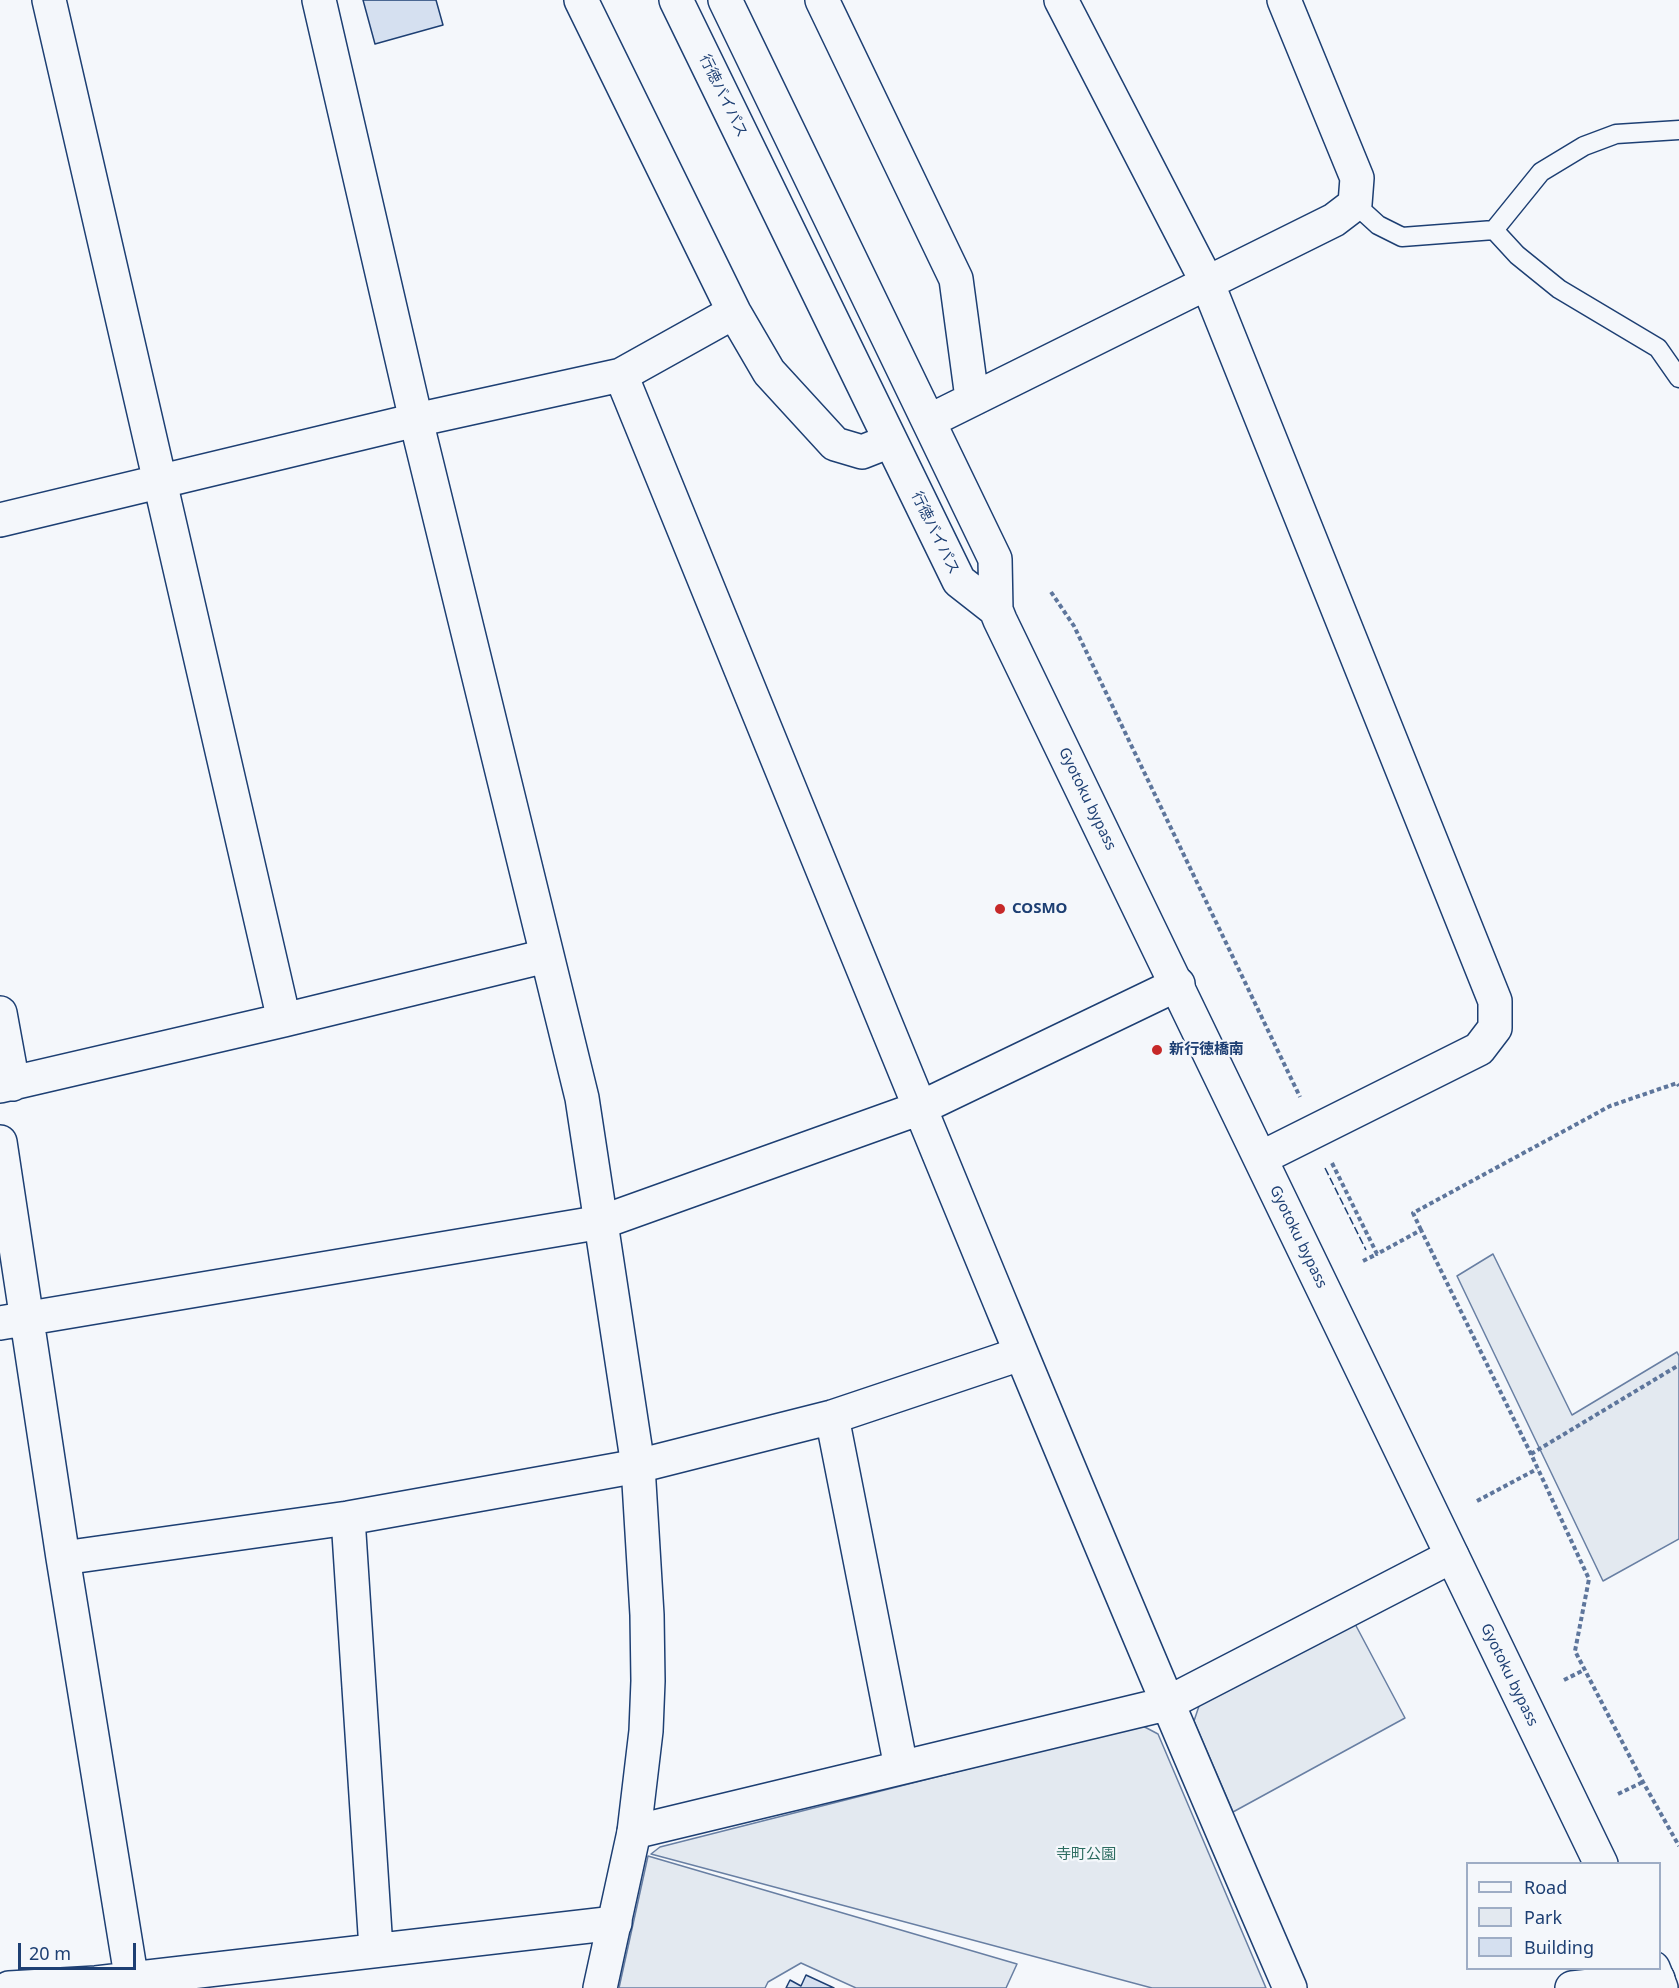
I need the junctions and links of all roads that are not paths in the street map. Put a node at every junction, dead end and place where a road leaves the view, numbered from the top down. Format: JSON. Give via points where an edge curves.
{"nodes":[{"id":1,"x":49,"y":0,"type":"edge"},
{"id":2,"x":319,"y":0,"type":"edge"},
{"id":3,"x":581,"y":0,"type":"edge"},
{"id":4,"x":676,"y":0,"type":"edge"},
{"id":5,"x":725,"y":0,"type":"edge"},
{"id":6,"x":822,"y":0,"type":"edge"},
{"id":7,"x":1061,"y":0,"type":"edge"},
{"id":8,"x":1284,"y":0,"type":"edge"},
{"id":9,"x":1679,"y":130,"type":"edge"},
{"id":10,"x":1355,"y":204,"type":"junction"},
{"id":11,"x":1494,"y":230,"type":"junction"},
{"id":12,"x":1207,"y":282,"type":"junction"},
{"id":13,"x":734,"y":312,"type":"junction"},
{"id":14,"x":621,"y":375,"type":"junction"},
{"id":15,"x":1679,"y":378,"type":"edge"},
{"id":16,"x":972,"y":398,"type":"junction"},
{"id":17,"x":416,"y":420,"type":"junction"},
{"id":18,"x":929,"y":421,"type":"junction"},
{"id":19,"x":890,"y":441,"type":"junction"},
{"id":20,"x":160,"y":481,"type":"junction"},
{"id":21,"x":0,"y":520,"type":"edge"},
{"id":22,"x":996,"y":610,"type":"junction"},
{"id":23,"x":546,"y":956,"type":"junction"},
{"id":24,"x":1178,"y":984,"type":"junction"},
{"id":25,"x":0,"y":1013,"type":"edge"},
{"id":26,"x":284,"y":1020,"type":"junction"},
{"id":27,"x":6,"y":1085,"type":"edge"},
{"id":28,"x":920,"y":1108,"type":"junction"},
{"id":29,"x":0,"y":1142,"type":"edge"},
{"id":30,"x":1260,"y":1158,"type":"junction"},
{"id":31,"x":602,"y":1222,"type":"junction"},
{"id":32,"x":13,"y":1321,"type":"edge"},
{"id":33,"x":1020,"y":1354,"type":"junction"},
{"id":34,"x":832,"y":1417,"type":"junction"},
{"id":35,"x":638,"y":1466,"type":"junction"},
{"id":36,"x":348,"y":1518,"type":"junction"},
{"id":37,"x":1452,"y":1556,"type":"junction"},
{"id":38,"x":63,"y":1558,"type":"junction"},
{"id":39,"x":1166,"y":1704,"type":"junction"},
{"id":40,"x":901,"y":1767,"type":"junction"},
{"id":41,"x":634,"y":1832,"type":"junction"},
{"id":42,"x":1601,"y":1862,"type":"edge"},
{"id":43,"x":615,"y":1923,"type":"junction"},
{"id":44,"x":376,"y":1949,"type":"junction"},
{"id":45,"x":1657,"y":1978,"type":"edge"},
{"id":46,"x":133,"y":1983,"type":"edge"},
{"id":47,"x":9,"y":1988,"type":"edge"},
{"id":48,"x":600,"y":1988,"type":"edge"},
{"id":49,"x":1290,"y":1988,"type":"edge"},
{"id":50,"x":1572,"y":1988,"type":"edge"}],
"edges":[{"from":1,"to":20,"type":"street"},
{"from":2,"to":17,"type":"street"},
{"from":3,"to":13,"type":"street"},
{"from":4,"to":19,"type":"street","name":"行徳バイパス"},
{"from":5,"to":18,"type":"street"},
{"from":6,"to":16,"type":"street","via":[[956,279]]},
{"from":7,"to":12,"type":"street"},
{"from":8,"to":10,"type":"street","via":[[1357,178]]},
{"from":9,"to":11,"type":"lane","via":[[1616,134],[1584,146],[1541,172]]},
{"from":10,"to":11,"type":"lane","via":[[1378,225],[1402,237]]},
{"from":10,"to":12,"type":"street","via":[[1334,220]]},
{"from":11,"to":15,"type":"lane","via":[[1517,255],[1559,289],[1658,348]]},
{"from":12,"to":16,"type":"street"},
{"from":12,"to":30,"type":"street","via":[[1495,1001],[1495,1028],[1479,1049]]},
{"from":13,"to":14,"type":"street"},
{"from":13,"to":19,"type":"street","via":[[769,372],[835,444],[862,452]]},
{"from":14,"to":17,"type":"street"},
{"from":14,"to":28,"type":"street"},
{"from":16,"to":18,"type":"street"},
{"from":17,"to":20,"type":"street"},
{"from":17,"to":23,"type":"street"},
{"from":18,"to":22,"type":"street","via":[[995,559]]},
{"from":19,"to":22,"type":"street","name":"行徳バイパス","via":[[959,581]]},
{"from":20,"to":21,"type":"street"},
{"from":20,"to":26,"type":"street"},
{"from":22,"to":24,"type":"street","name":"Gyotoku bypass"},
{"from":23,"to":26,"type":"street"},
{"from":23,"to":31,"type":"street","via":[[582,1098]]},
{"from":24,"to":28,"type":"street"},
{"from":24,"to":30,"type":"street","name":"Gyotoku bypass"},
{"from":25,"to":27,"type":"street"},
{"from":26,"to":27,"type":"street"},
{"from":28,"to":31,"type":"street"},
{"from":28,"to":33,"type":"street"},
{"from":29,"to":32,"type":"street"},
{"from":30,"to":37,"type":"street","name":"Gyotoku bypass"},
{"from":31,"to":32,"type":"street"},
{"from":31,"to":35,"type":"street"},
{"from":32,"to":38,"type":"street"},
{"from":33,"to":34,"type":"street"},
{"from":33,"to":39,"type":"street"},
{"from":34,"to":35,"type":"street"},
{"from":34,"to":40,"type":"street"},
{"from":35,"to":36,"type":"street"},
{"from":35,"to":41,"type":"street","via":[[648,1681]]},
{"from":36,"to":38,"type":"street"},
{"from":36,"to":44,"type":"street"},
{"from":37,"to":39,"type":"street"},
{"from":37,"to":42,"type":"street","name":"Gyotoku bypass"},
{"from":38,"to":46,"type":"street"},
{"from":39,"to":40,"type":"street"},
{"from":39,"to":49,"type":"street"},
{"from":40,"to":41,"type":"street"},
{"from":41,"to":43,"type":"street"},
{"from":43,"to":44,"type":"street"},
{"from":43,"to":48,"type":"street"},
{"from":44,"to":46,"type":"street"},
{"from":45,"to":50,"type":"street"},
{"from":46,"to":47,"type":"street"}]}
